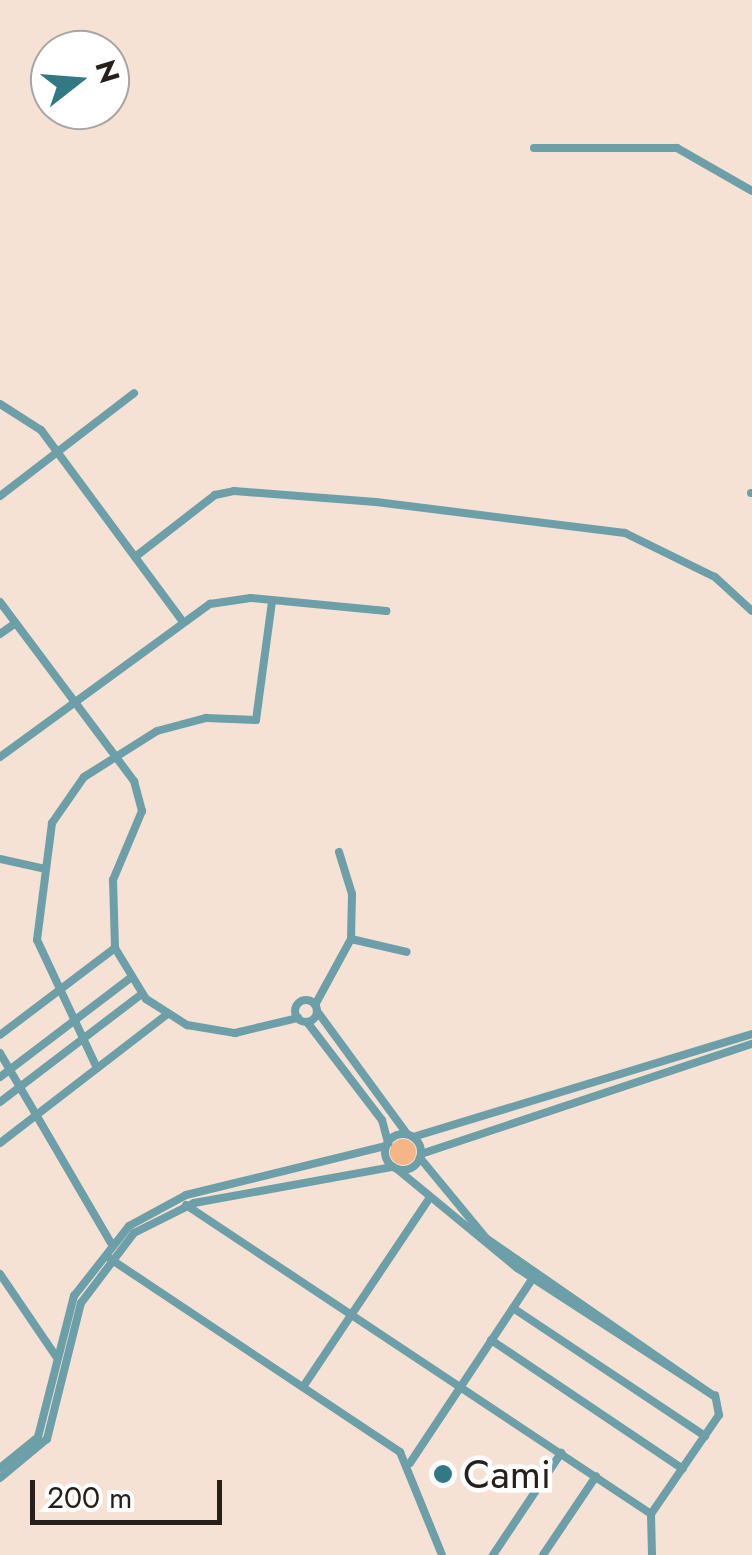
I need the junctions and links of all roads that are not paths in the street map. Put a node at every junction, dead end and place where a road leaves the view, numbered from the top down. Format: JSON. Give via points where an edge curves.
{"nodes":[{"id":1,"x":534,"y":148,"type":"dead end"},
{"id":2,"x":752,"y":191,"type":"edge"},
{"id":3,"x":134,"y":393,"type":"dead end"},
{"id":4,"x":0,"y":404,"type":"edge"},
{"id":5,"x":57,"y":454,"type":"junction"},
{"id":6,"x":0,"y":496,"type":"edge"},
{"id":7,"x":136,"y":557,"type":"junction"},
{"id":8,"x":272,"y":600,"type":"junction"},
{"id":9,"x":0,"y":602,"type":"edge"},
{"id":10,"x":386,"y":611,"type":"dead end"},
{"id":11,"x":752,"y":611,"type":"edge"},
{"id":12,"x":181,"y":620,"type":"junction"},
{"id":13,"x":16,"y":623,"type":"junction"},
{"id":14,"x":0,"y":634,"type":"edge"},
{"id":15,"x":74,"y":701,"type":"junction"},
{"id":16,"x":116,"y":756,"type":"junction"},
{"id":17,"x":0,"y":757,"type":"edge"},
{"id":18,"x":339,"y":852,"type":"dead end"},
{"id":19,"x":0,"y":860,"type":"edge"},
{"id":20,"x":45,"y":869,"type":"junction"},
{"id":21,"x":351,"y":940,"type":"junction"},
{"id":22,"x":115,"y":948,"type":"junction"},
{"id":23,"x":407,"y":952,"type":"dead end"},
{"id":24,"x":129,"y":979,"type":"junction"},
{"id":25,"x":55,"y":993,"type":"junction"},
{"id":26,"x":142,"y":994,"type":"junction"},
{"id":27,"x":316,"y":1008,"type":"junction"},
{"id":28,"x":166,"y":1015,"type":"junction"},
{"id":29,"x":302,"y":1020,"type":"junction"},
{"id":30,"x":71,"y":1023,"type":"junction"},
{"id":31,"x":0,"y":1034,"type":"edge"},
{"id":32,"x":752,"y":1034,"type":"edge"},
{"id":33,"x":81,"y":1040,"type":"junction"},
{"id":34,"x":752,"y":1044,"type":"edge"},
{"id":35,"x":0,"y":1052,"type":"edge"},
{"id":36,"x":97,"y":1068,"type":"junction"},
{"id":37,"x":9,"y":1070,"type":"junction"},
{"id":38,"x":0,"y":1077,"type":"edge"},
{"id":39,"x":19,"y":1087,"type":"junction"},
{"id":40,"x":0,"y":1102,"type":"edge"},
{"id":41,"x":35,"y":1116,"type":"junction"},
{"id":42,"x":410,"y":1135,"type":"junction"},
{"id":43,"x":0,"y":1143,"type":"edge"},
{"id":44,"x":387,"y":1144,"type":"junction"},
{"id":45,"x":421,"y":1156,"type":"junction"},
{"id":46,"x":395,"y":1168,"type":"junction"},
{"id":47,"x":429,"y":1199,"type":"junction"},
{"id":48,"x":186,"y":1205,"type":"junction"},
{"id":49,"x":110,"y":1242,"type":"junction"},
{"id":50,"x":109,"y":1258,"type":"junction"},
{"id":51,"x":0,"y":1274,"type":"edge"},
{"id":52,"x":535,"y":1275,"type":"junction"},
{"id":53,"x":513,"y":1308,"type":"junction"},
{"id":54,"x":352,"y":1314,"type":"junction"},
{"id":55,"x":492,"y":1340,"type":"junction"},
{"id":56,"x":56,"y":1358,"type":"junction"},
{"id":57,"x":302,"y":1386,"type":"junction"},
{"id":58,"x":461,"y":1387,"type":"junction"},
{"id":59,"x":705,"y":1436,"type":"junction"},
{"id":60,"x":561,"y":1453,"type":"junction"},
{"id":61,"x":410,"y":1463,"type":"junction"},
{"id":62,"x":0,"y":1468,"type":"edge"},
{"id":63,"x":684,"y":1469,"type":"junction"},
{"id":64,"x":596,"y":1476,"type":"junction"},
{"id":65,"x":0,"y":1478,"type":"edge"},
{"id":66,"x":652,"y":1514,"type":"junction"},
{"id":67,"x":442,"y":1555,"type":"edge"},
{"id":68,"x":494,"y":1555,"type":"edge"},
{"id":69,"x":542,"y":1555,"type":"edge"},
{"id":70,"x":652,"y":1555,"type":"edge"}],
"edges":[{"from":1,"to":2,"type":"street","via":[[677,148]]},
{"from":3,"to":5,"type":"street"},
{"from":4,"to":5,"type":"street","via":[[31,420]]},
{"from":5,"to":6,"type":"street"},
{"from":5,"to":7,"type":"street"},
{"from":7,"to":11,"type":"street","via":[[214,495],[376,502],[625,532],[715,577]]},
{"from":7,"to":12,"type":"street"},
{"from":8,"to":10,"type":"street"},
{"from":8,"to":12,"type":"street","via":[[219,601]]},
{"from":8,"to":16,"type":"street","via":[[256,720],[186,721]]},
{"from":9,"to":13,"type":"street"},
{"from":12,"to":15,"type":"street"},
{"from":13,"to":14,"type":"street"},
{"from":13,"to":15,"type":"street"},
{"from":15,"to":16,"type":"street"},
{"from":15,"to":17,"type":"street"},
{"from":16,"to":20,"type":"street","via":[[65,798]]},
{"from":16,"to":22,"type":"street","via":[[142,811],[113,880]]},
{"from":18,"to":21,"type":"street","via":[[352,894]]},
{"from":19,"to":20,"type":"street"},
{"from":20,"to":25,"type":"street","via":[[36,930]]},
{"from":21,"to":23,"type":"street"},
{"from":21,"to":27,"type":"street"},
{"from":22,"to":24,"type":"street"},
{"from":22,"to":25,"type":"street"},
{"from":24,"to":26,"type":"street"},
{"from":24,"to":30,"type":"street"},
{"from":25,"to":30,"type":"street"},
{"from":25,"to":31,"type":"street"},
{"from":26,"to":28,"type":"street"},
{"from":26,"to":33,"type":"street"},
{"from":27,"to":29,"type":"street"},
{"from":27,"to":29,"type":"street","via":[[299,1002]]},
{"from":27,"to":42,"type":"street"},
{"from":28,"to":29,"type":"street","via":[[228,1033]]},
{"from":28,"to":36,"type":"street"},
{"from":29,"to":44,"type":"street","via":[[382,1120]]},
{"from":30,"to":33,"type":"street"},
{"from":30,"to":37,"type":"street"},
{"from":32,"to":42,"type":"street"},
{"from":33,"to":36,"type":"street"},
{"from":33,"to":39,"type":"street"},
{"from":34,"to":45,"type":"street"},
{"from":35,"to":37,"type":"street"},
{"from":36,"to":41,"type":"street"},
{"from":37,"to":38,"type":"street"},
{"from":37,"to":39,"type":"street"},
{"from":39,"to":40,"type":"street"},
{"from":39,"to":41,"type":"street"},
{"from":41,"to":43,"type":"street"},
{"from":41,"to":49,"type":"street"},
{"from":42,"to":44,"type":"street"},
{"from":42,"to":45,"type":"street"},
{"from":44,"to":46,"type":"street"},
{"from":44,"to":49,"type":"street","via":[[186,1195]]},
{"from":45,"to":46,"type":"street"},
{"from":45,"to":52,"type":"street","via":[[480,1234]]},
{"from":46,"to":47,"type":"street"},
{"from":46,"to":48,"type":"street"},
{"from":47,"to":52,"type":"street"},
{"from":47,"to":54,"type":"street"},
{"from":48,"to":50,"type":"street"},
{"from":48,"to":54,"type":"street"},
{"from":49,"to":56,"type":"street","via":[[74,1296]]},
{"from":50,"to":57,"type":"street"},
{"from":50,"to":65,"type":"street","via":[[76,1315],[48,1439]]},
{"from":51,"to":56,"type":"street"},
{"from":52,"to":53,"type":"street"},
{"from":52,"to":59,"type":"street","via":[[713,1393],[721,1408]]},
{"from":53,"to":55,"type":"street"},
{"from":53,"to":59,"type":"street"},
{"from":54,"to":57,"type":"street"},
{"from":54,"to":58,"type":"street"},
{"from":55,"to":58,"type":"street"},
{"from":55,"to":63,"type":"street"},
{"from":56,"to":62,"type":"street","via":[[38,1437]]},
{"from":57,"to":61,"type":"street"},
{"from":58,"to":60,"type":"street"},
{"from":58,"to":61,"type":"street"},
{"from":59,"to":63,"type":"street"},
{"from":60,"to":64,"type":"street"},
{"from":60,"to":68,"type":"street"},
{"from":61,"to":67,"type":"street"},
{"from":63,"to":66,"type":"street"},
{"from":64,"to":66,"type":"street"},
{"from":64,"to":69,"type":"street"},
{"from":66,"to":70,"type":"street"}]}
